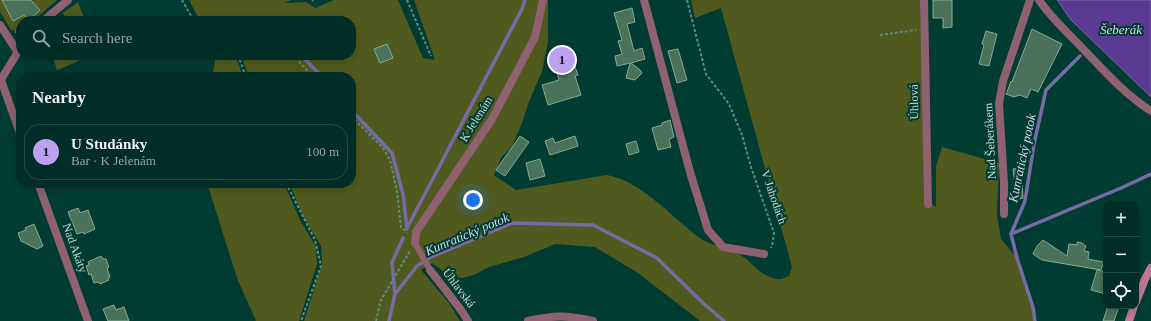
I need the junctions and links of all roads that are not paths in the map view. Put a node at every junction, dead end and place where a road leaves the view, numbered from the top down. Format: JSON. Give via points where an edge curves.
{"nodes":[{"id":1,"x":68,"y":0,"type":"edge"},
{"id":2,"x":543,"y":0,"type":"edge"},
{"id":3,"x":644,"y":0,"type":"edge"},
{"id":4,"x":924,"y":0,"type":"edge"},
{"id":5,"x":1030,"y":0,"type":"edge"},
{"id":6,"x":1040,"y":0,"type":"edge"},
{"id":7,"x":49,"y":16,"type":"edge"},
{"id":8,"x":0,"y":25,"type":"edge"},
{"id":9,"x":16,"y":45,"type":"edge"},
{"id":10,"x":16,"y":54,"type":"edge"},
{"id":11,"x":0,"y":80,"type":"edge"},
{"id":12,"x":1151,"y":111,"type":"edge"},
{"id":13,"x":16,"y":123,"type":"edge"},
{"id":14,"x":40,"y":188,"type":"edge"},
{"id":15,"x":928,"y":204,"type":"dead end"},
{"id":16,"x":1004,"y":214,"type":"dead end"},
{"id":17,"x":415,"y":243,"type":"joint"},
{"id":18,"x":764,"y":254,"type":"road end"},
{"id":19,"x":1151,"y":260,"type":"edge"},
{"id":20,"x":1150,"y":269,"type":"edge"},
{"id":21,"x":430,"y":270,"type":"joint"},
{"id":22,"x":1139,"y":295,"type":"edge"},
{"id":23,"x":1133,"y":309,"type":"edge"},
{"id":24,"x":88,"y":321,"type":"edge"},
{"id":25,"x":468,"y":321,"type":"edge"},
{"id":26,"x":528,"y":321,"type":"edge"},
{"id":27,"x":593,"y":321,"type":"edge"},
{"id":28,"x":1129,"y":321,"type":"edge"}],
"edges":[{"from":1,"to":7,"type":"street"},
{"from":2,"to":17,"type":"street","name":"K Jelenám","via":[[532,44],[492,119],[416,232]]},
{"from":3,"to":18,"type":"street","via":[[708,230],[723,246]]},
{"from":4,"to":15,"type":"street","name":"Úhlová"},
{"from":5,"to":16,"type":"street","name":"Nad Šeberákem","via":[[1003,81],[999,104]]},
{"from":6,"to":12,"type":"street","via":[[1124,91]]},
{"from":8,"to":9,"type":"street"},
{"from":10,"to":11,"type":"street"},
{"from":11,"to":13,"type":"street"},
{"from":14,"to":24,"type":"street","name":"Nad Akáty"},
{"from":17,"to":21,"type":"lane"},
{"from":19,"to":20,"type":"lane"},
{"from":20,"to":22,"type":"street"},
{"from":21,"to":25,"type":"street","name":"Úhlavská"},
{"from":23,"to":28,"type":"street"},
{"from":26,"to":27,"type":"street","via":[[549,316],[571,316]]}]}
